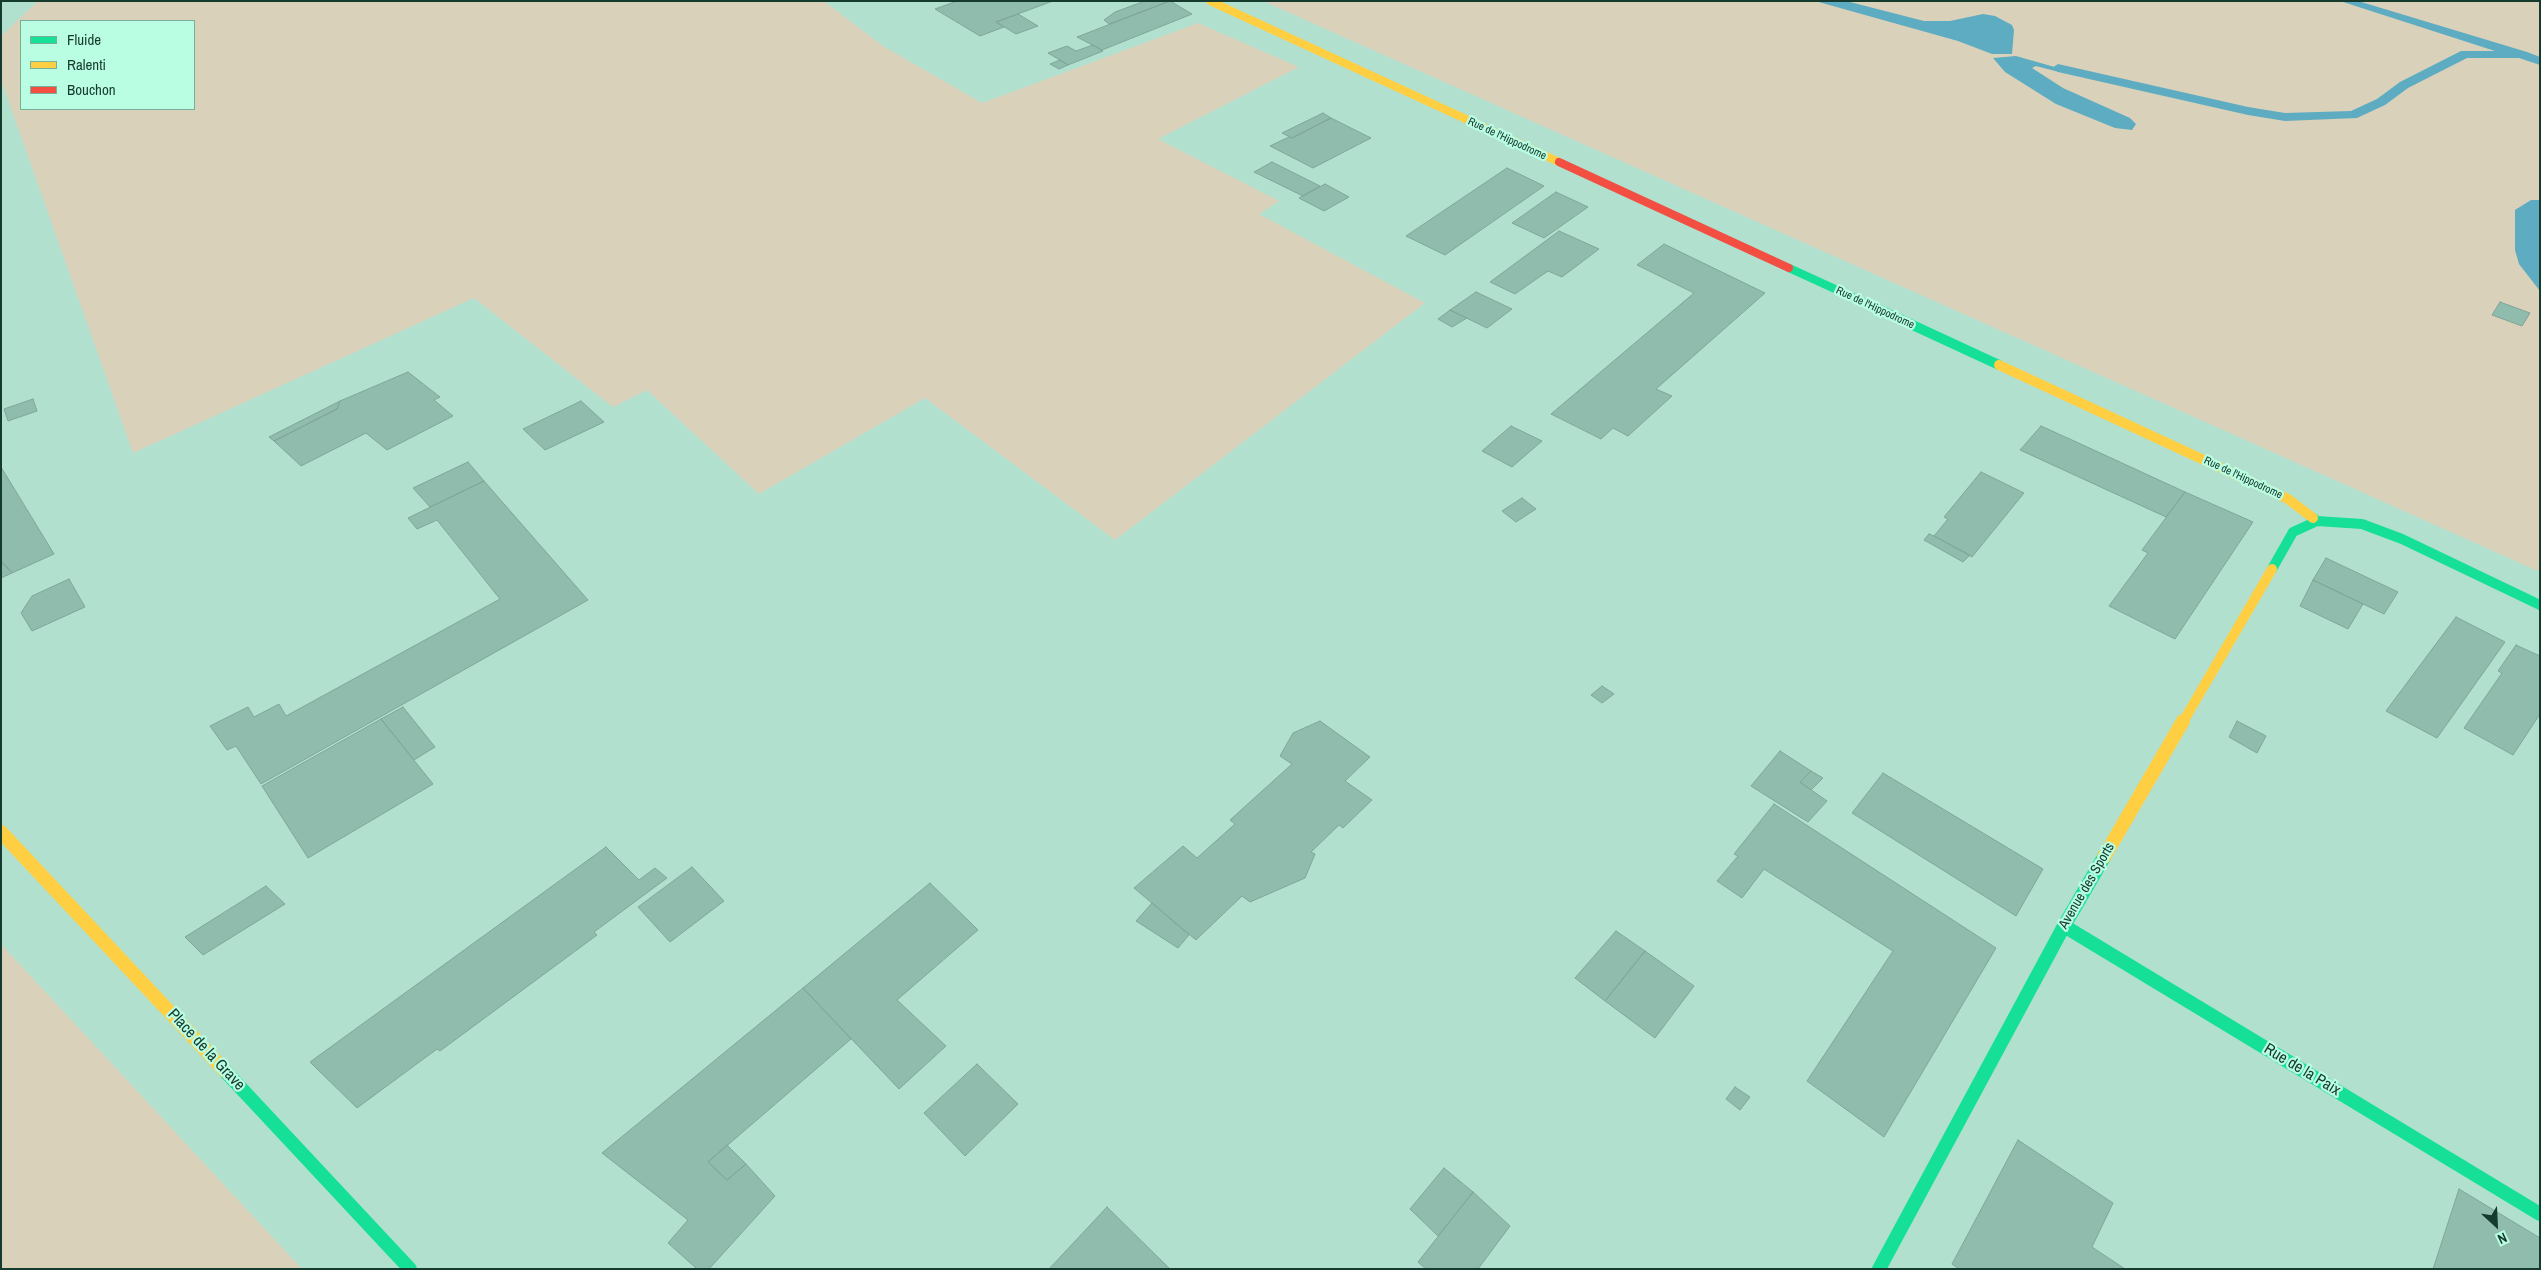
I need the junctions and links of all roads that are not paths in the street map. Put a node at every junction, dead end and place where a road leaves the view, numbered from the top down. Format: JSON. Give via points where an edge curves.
{"nodes":[{"id":1,"x":1210,"y":1,"type":"edge"},
{"id":2,"x":2317,"y":522,"type":"junction"},
{"id":3,"x":2540,"y":605,"type":"edge"},
{"id":4,"x":1,"y":832,"type":"edge"},
{"id":5,"x":2064,"y":926,"type":"junction"},
{"id":6,"x":2540,"y":1214,"type":"edge"},
{"id":7,"x":410,"y":1269,"type":"edge"},
{"id":8,"x":1879,"y":1269,"type":"edge"}],
"edges":[{"from":1,"to":2,"type":"street","name":"Rue de l'Hippodrome","via":[[2288,499]]},
{"from":2,"to":3,"type":"street","via":[[2362,524],[2402,539]]},
{"from":2,"to":5,"type":"street","name":"Avenue des Sports","via":[[2293,532]]},
{"from":4,"to":7,"type":"street","name":"Place de la Grave"},
{"from":5,"to":6,"type":"street","name":"Rue de la Paix"},
{"from":5,"to":8,"type":"street","name":"Avenue des Sports"}]}
